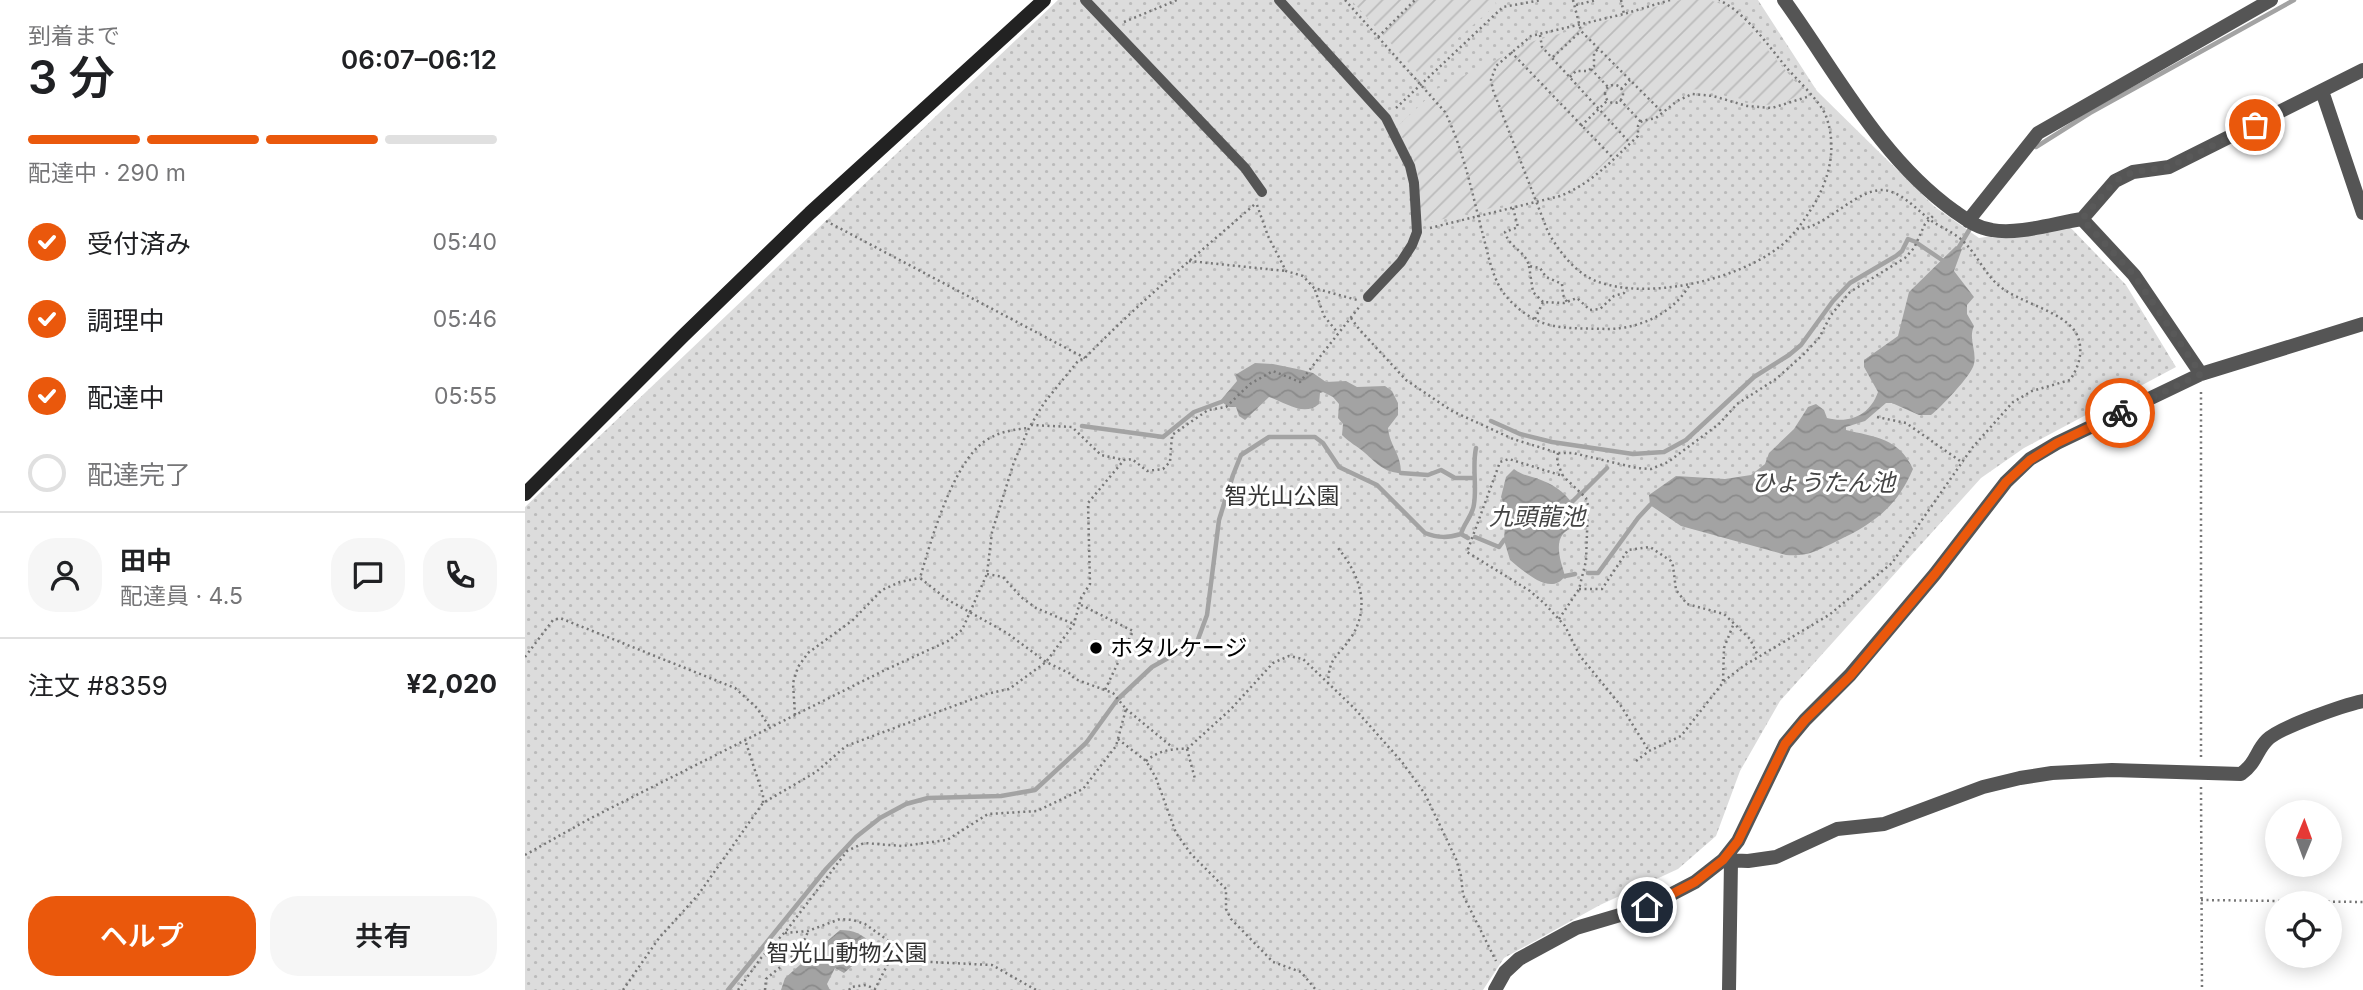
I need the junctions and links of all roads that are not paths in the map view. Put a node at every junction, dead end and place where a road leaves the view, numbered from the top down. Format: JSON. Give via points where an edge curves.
{"nodes":[{"id":1,"x":1044,"y":0,"type":"edge"},
{"id":2,"x":1084,"y":0,"type":"edge"},
{"id":3,"x":1279,"y":0,"type":"edge"},
{"id":4,"x":1784,"y":0,"type":"edge"},
{"id":5,"x":2271,"y":0,"type":"edge"},
{"id":6,"x":2363,"y":70,"type":"edge"},
{"id":7,"x":2322,"y":91,"type":"junction"},
{"id":8,"x":1262,"y":192,"type":"dead end"},
{"id":9,"x":2363,"y":213,"type":"edge"},
{"id":10,"x":2082,"y":219,"type":"junction"},
{"id":11,"x":1972,"y":224,"type":"junction"},
{"id":12,"x":1368,"y":297,"type":"dead end"},
{"id":13,"x":2363,"y":324,"type":"edge"},
{"id":14,"x":2201,"y":374,"type":"junction"},
{"id":15,"x":525,"y":494,"type":"edge"},
{"id":16,"x":2363,"y":701,"type":"edge"},
{"id":17,"x":1727,"y":860,"type":"junction"},
{"id":18,"x":1495,"y":990,"type":"edge"},
{"id":19,"x":1729,"y":990,"type":"edge"}],
"edges":[{"from":1,"to":15,"type":"street","via":[[810,213]]},
{"from":2,"to":8,"type":"lane","via":[[1245,168]]},
{"from":3,"to":12,"type":"lane","via":[[1386,118],[1410,166],[1417,232],[1401,262]]},
{"from":4,"to":11,"type":"street","via":[[1855,105],[1902,164]]},
{"from":5,"to":11,"type":"street","via":[[2038,132]]},
{"from":6,"to":7,"type":"street"},
{"from":7,"to":9,"type":"street"},
{"from":7,"to":10,"type":"street","via":[[2169,167],[2133,172],[2115,181]]},
{"from":10,"to":11,"type":"street","via":[[2005,232]]},
{"from":10,"to":14,"type":"street","via":[[2134,275]]},
{"from":13,"to":14,"type":"street"},
{"from":14,"to":17,"type":"street","via":[[2057,443],[2006,482],[1850,676],[1785,744]]},
{"from":16,"to":17,"type":"street","via":[[2342,705],[2267,740],[2241,774],[2112,770],[2020,778],[1884,824],[1837,829],[1776,857]]},
{"from":17,"to":18,"type":"street","via":[[1647,907],[1576,928],[1519,959]]},
{"from":17,"to":19,"type":"street"}]}
